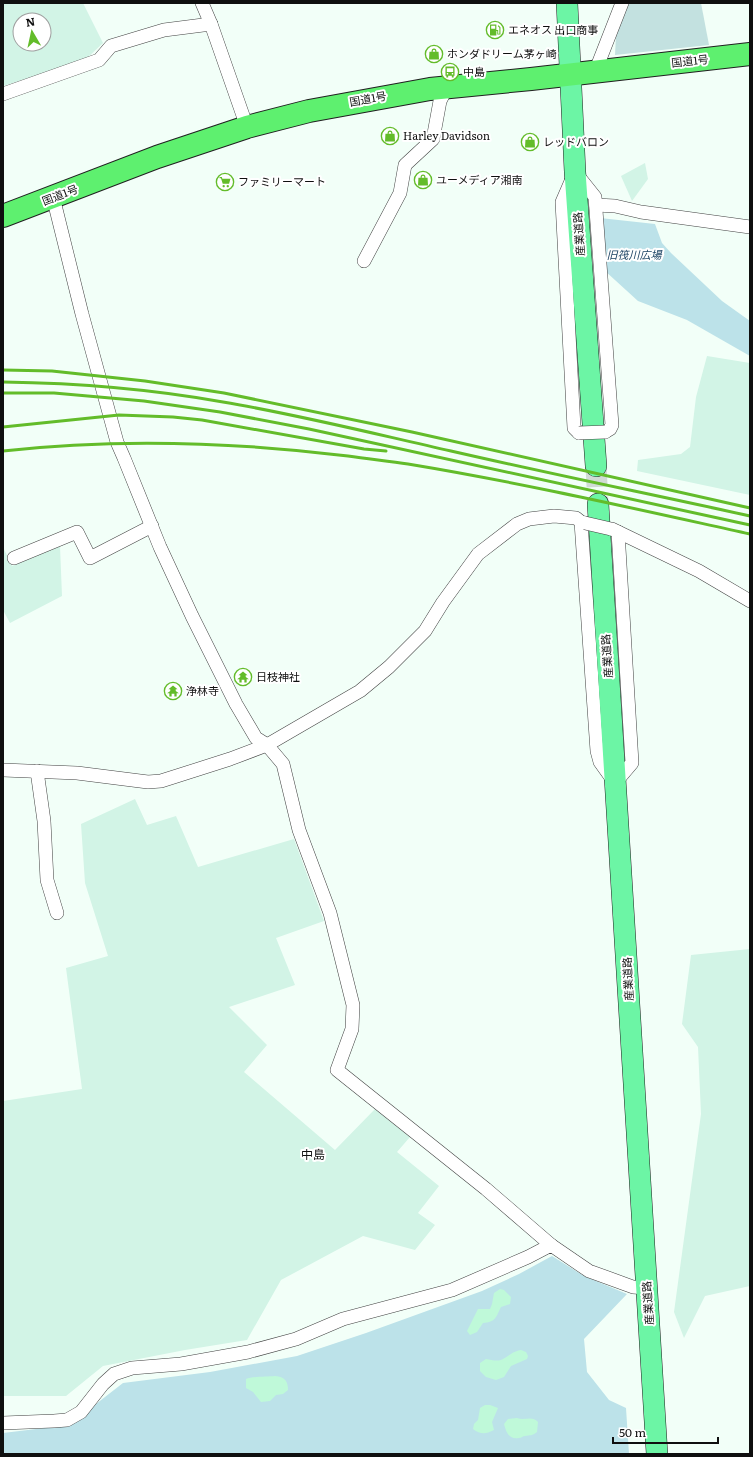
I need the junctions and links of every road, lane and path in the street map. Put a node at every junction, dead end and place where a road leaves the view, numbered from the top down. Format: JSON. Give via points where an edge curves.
{"nodes":[{"id":1,"x":202,"y":3,"type":"edge"},
{"id":2,"x":567,"y":3,"type":"edge"},
{"id":3,"x":622,"y":3,"type":"edge"},
{"id":4,"x":211,"y":24,"type":"junction"},
{"id":5,"x":750,"y":54,"type":"edge"},
{"id":6,"x":595,"y":72,"type":"junction"},
{"id":7,"x":571,"y":75,"type":"junction"},
{"id":8,"x":447,"y":87,"type":"junction"},
{"id":9,"x":3,"y":94,"type":"edge"},
{"id":10,"x":248,"y":127,"type":"junction"},
{"id":11,"x":575,"y":172,"type":"junction"},
{"id":12,"x":54,"y":197,"type":"junction"},
{"id":13,"x":596,"y":205,"type":"junction"},
{"id":14,"x":3,"y":216,"type":"edge"},
{"id":15,"x":750,"y":227,"type":"edge"},
{"id":16,"x":364,"y":261,"type":"dead end"},
{"id":17,"x":596,"y":466,"type":"tunnel mouth"},
{"id":18,"x":598,"y":504,"type":"tunnel mouth"},
{"id":19,"x":583,"y":522,"type":"junction"},
{"id":20,"x":152,"y":526,"type":"junction"},
{"id":21,"x":614,"y":531,"type":"junction"},
{"id":22,"x":14,"y":558,"type":"dead end"},
{"id":23,"x":750,"y":602,"type":"edge"},
{"id":24,"x":267,"y":745,"type":"junction"},
{"id":25,"x":3,"y":770,"type":"edge"},
{"id":26,"x":37,"y":771,"type":"junction"},
{"id":27,"x":615,"y":783,"type":"junction"},
{"id":28,"x":57,"y":912,"type":"dead end"},
{"id":29,"x":551,"y":1245,"type":"junction"},
{"id":30,"x":647,"y":1288,"type":"junction"},
{"id":31,"x":3,"y":1423,"type":"edge"},
{"id":32,"x":657,"y":1454,"type":"edge"}],
"edges":[{"from":1,"to":4,"type":"street"},
{"from":2,"to":7,"type":"main road","name":"産業道路"},
{"from":3,"to":6,"type":"street"},
{"from":4,"to":9,"type":"street","via":[[164,30],[112,46],[99,60]]},
{"from":4,"to":10,"type":"street"},
{"from":5,"to":6,"type":"highway","name":"国道1号"},
{"from":6,"to":7,"type":"highway","name":"国道1号"},
{"from":7,"to":8,"type":"highway","name":"国道1号"},
{"from":7,"to":11,"type":"main road","name":"産業道路"},
{"from":8,"to":10,"type":"highway","name":"国道1号","via":[[317,109]]},
{"from":8,"to":16,"type":"street","via":[[440,101],[433,140],[405,165],[400,194]]},
{"from":10,"to":12,"type":"highway","name":"国道1号","via":[[157,157]]},
{"from":11,"to":13,"type":"street","via":[[595,197]]},
{"from":11,"to":13,"type":"street","bridge":true,"via":[[562,202],[574,428],[579,433],[605,432],[612,425]]},
{"from":11,"to":17,"type":"main road","name":"産業道路"},
{"from":12,"to":14,"type":"highway","name":"国道1号"},
{"from":12,"to":20,"type":"street","via":[[82,314],[117,442]]},
{"from":13,"to":15,"type":"street"},
{"from":18,"to":27,"type":"main road","name":"産業道路"},
{"from":19,"to":21,"type":"street","bridge":true},
{"from":19,"to":24,"type":"street","via":[[576,518],[554,516],[529,518],[517,524],[478,554],[425,631],[389,667],[360,691]]},
{"from":19,"to":27,"type":"street","via":[[597,751],[600,762]]},
{"from":20,"to":22,"type":"street","via":[[90,558],[76,532]]},
{"from":20,"to":24,"type":"street","via":[[192,616],[236,704],[256,738]]},
{"from":21,"to":23,"type":"street","via":[[698,571]]},
{"from":21,"to":27,"type":"street","via":[[632,763]]},
{"from":24,"to":26,"type":"street","via":[[160,781]]},
{"from":24,"to":29,"type":"street","via":[[283,764],[299,830],[330,913],[353,1005],[352,1030],[337,1070],[486,1189]]},
{"from":25,"to":26,"type":"street"},
{"from":26,"to":28,"type":"street","via":[[44,821],[47,880]]},
{"from":27,"to":30,"type":"main road","name":"産業道路"},
{"from":29,"to":30,"type":"street","via":[[589,1271],[633,1287]]},
{"from":29,"to":31,"type":"street","via":[[452,1290],[343,1319],[296,1339],[248,1352],[181,1364],[132,1368],[114,1374],[102,1384],[81,1412],[66,1420]]},
{"from":30,"to":32,"type":"main road","name":"産業道路"}]}
